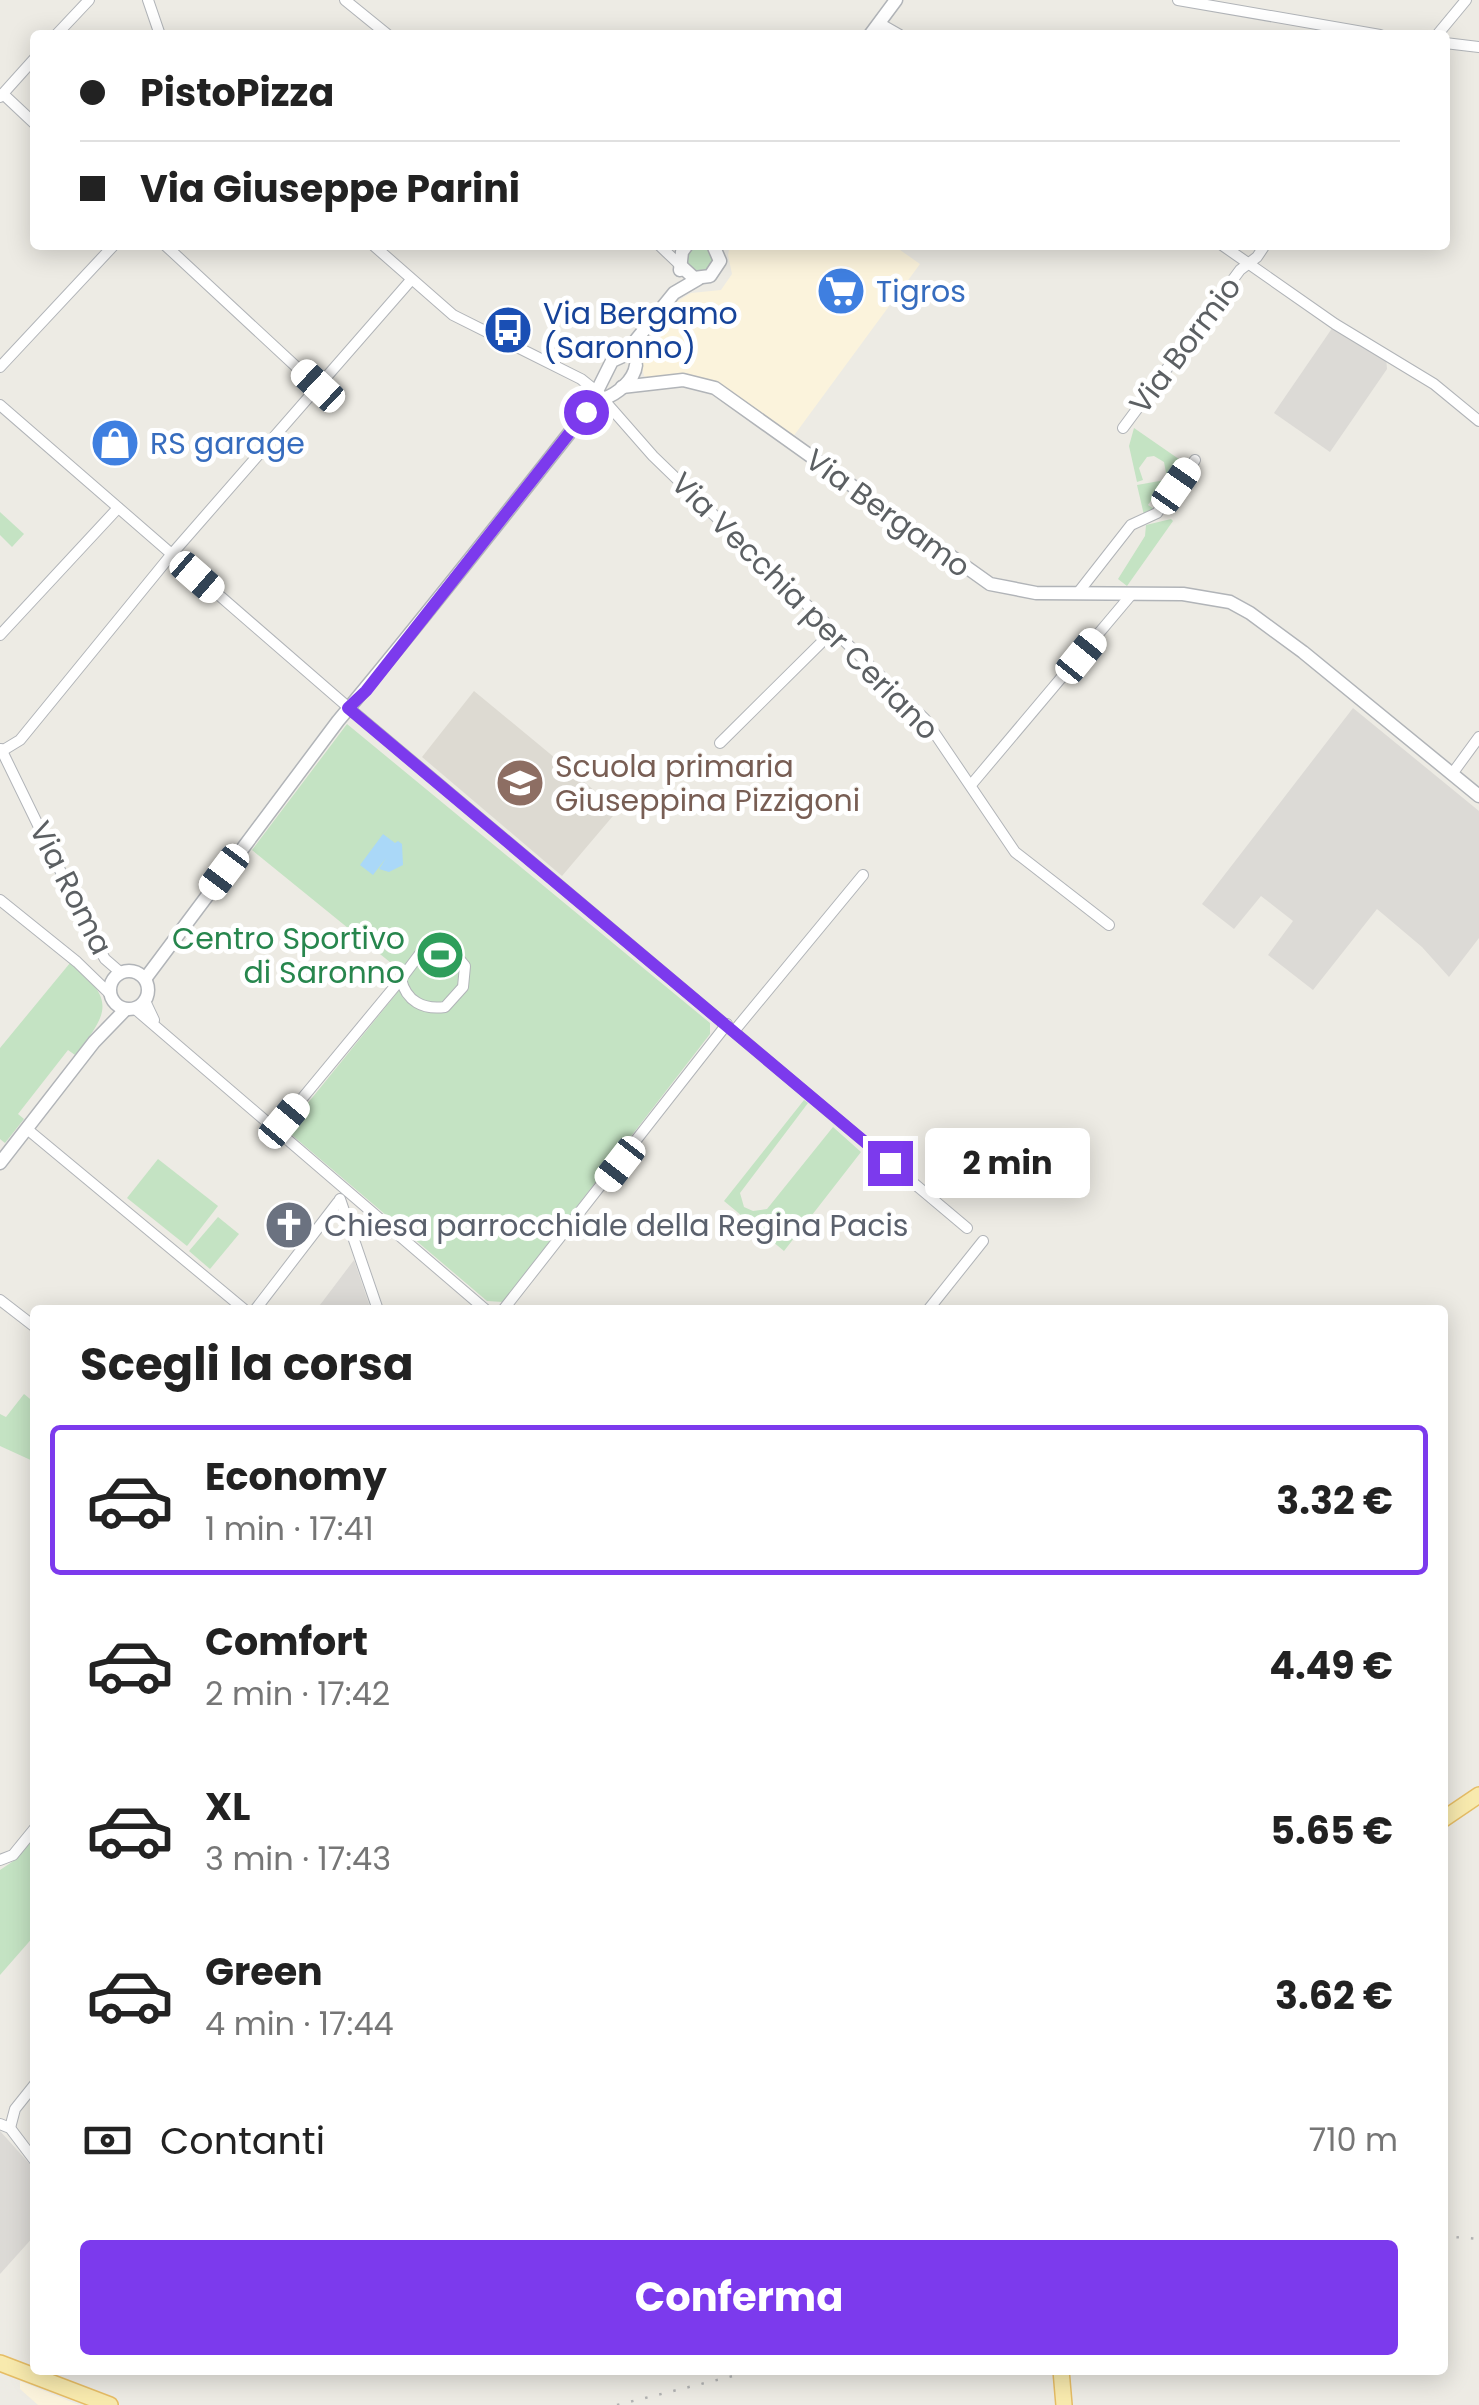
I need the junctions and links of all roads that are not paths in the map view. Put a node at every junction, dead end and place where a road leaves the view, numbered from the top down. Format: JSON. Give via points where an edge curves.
{"nodes":[{"id":1,"x":89,"y":0,"type":"edge"},
{"id":2,"x":148,"y":0,"type":"edge"},
{"id":3,"x":345,"y":0,"type":"edge"},
{"id":4,"x":896,"y":0,"type":"edge"},
{"id":5,"x":1178,"y":0,"type":"edge"},
{"id":6,"x":1466,"y":0,"type":"edge"},
{"id":7,"x":879,"y":23,"type":"junction"},
{"id":8,"x":61,"y":30,"type":"edge"},
{"id":9,"x":158,"y":30,"type":"edge"},
{"id":10,"x":382,"y":30,"type":"edge"},
{"id":11,"x":874,"y":30,"type":"edge"},
{"id":12,"x":891,"y":30,"type":"edge"},
{"id":13,"x":1351,"y":30,"type":"edge"},
{"id":14,"x":1441,"y":30,"type":"edge"},
{"id":15,"x":1450,"y":44,"type":"edge"},
{"id":16,"x":1479,"y":47,"type":"edge"},
{"id":17,"x":30,"y":63,"type":"edge"},
{"id":18,"x":1,"y":95,"type":"edge"},
{"id":19,"x":30,"y":120,"type":"edge"},
{"id":20,"x":109,"y":250,"type":"edge"},
{"id":21,"x":170,"y":250,"type":"edge"},
{"id":22,"x":379,"y":250,"type":"edge"},
{"id":23,"x":664,"y":250,"type":"edge"},
{"id":24,"x":682,"y":250,"type":"edge"},
{"id":25,"x":718,"y":250,"type":"edge"},
{"id":26,"x":1229,"y":250,"type":"edge"},
{"id":27,"x":1261,"y":250,"type":"edge"},
{"id":28,"x":1248,"y":264,"type":"junction"},
{"id":29,"x":682,"y":266,"type":"junction"},
{"id":30,"x":698,"y":279,"type":"junction"},
{"id":31,"x":411,"y":280,"type":"junction"},
{"id":32,"x":674,"y":293,"type":"junction"},
{"id":33,"x":631,"y":361,"type":"junction"},
{"id":34,"x":0,"y":367,"type":"edge"},
{"id":35,"x":663,"y":382,"type":"junction"},
{"id":36,"x":318,"y":386,"type":"junction"},
{"id":37,"x":605,"y":392,"type":"junction"},
{"id":38,"x":0,"y":405,"type":"edge"},
{"id":39,"x":1479,"y":421,"type":"edge"},
{"id":40,"x":1123,"y":428,"type":"dead end"},
{"id":41,"x":1194,"y":460,"type":"dead end"},
{"id":42,"x":118,"y":508,"type":"junction"},
{"id":43,"x":172,"y":555,"type":"junction"},
{"id":44,"x":1076,"y":594,"type":"junction"},
{"id":45,"x":1131,"y":595,"type":"junction"},
{"id":46,"x":834,"y":631,"type":"junction"},
{"id":47,"x":0,"y":635,"type":"edge"},
{"id":48,"x":348,"y":708,"type":"junction"},
{"id":49,"x":1479,"y":736,"type":"edge"},
{"id":50,"x":720,"y":743,"type":"dead end"},
{"id":51,"x":1,"y":749,"type":"edge"},
{"id":52,"x":1452,"y":774,"type":"junction"},
{"id":53,"x":971,"y":785,"type":"junction"},
{"id":54,"x":1479,"y":796,"type":"edge"},
{"id":55,"x":863,"y":875,"type":"dead end"},
{"id":56,"x":0,"y":900,"type":"edge"},
{"id":57,"x":1108,"y":925,"type":"dead end"},
{"id":58,"x":120,"y":972,"type":"junction"},
{"id":59,"x":141,"y":976,"type":"junction"},
{"id":60,"x":401,"y":979,"type":"junction"},
{"id":61,"x":111,"y":996,"type":"junction"},
{"id":62,"x":135,"y":1006,"type":"junction"},
{"id":63,"x":731,"y":1027,"type":"junction"},
{"id":64,"x":94,"y":1042,"type":"junction"},
{"id":65,"x":26,"y":1129,"type":"junction"},
{"id":66,"x":276,"y":1130,"type":"junction"},
{"id":67,"x":0,"y":1163,"type":"edge"},
{"id":68,"x":347,"y":1191,"type":"junction"},
{"id":69,"x":338,"y":1202,"type":"junction"},
{"id":70,"x":967,"y":1228,"type":"dead end"},
{"id":71,"x":982,"y":1241,"type":"dead end"},
{"id":72,"x":0,"y":1300,"type":"edge"},
{"id":73,"x":240,"y":1305,"type":"edge"},
{"id":74,"x":259,"y":1305,"type":"edge"},
{"id":75,"x":376,"y":1305,"type":"edge"},
{"id":76,"x":480,"y":1305,"type":"edge"},
{"id":77,"x":506,"y":1305,"type":"edge"},
{"id":78,"x":932,"y":1305,"type":"edge"},
{"id":79,"x":30,"y":1323,"type":"edge"},
{"id":80,"x":1479,"y":1795,"type":"edge"},
{"id":81,"x":1448,"y":1816,"type":"edge"},
{"id":82,"x":30,"y":1834,"type":"edge"},
{"id":83,"x":0,"y":1860,"type":"edge"},
{"id":84,"x":30,"y":2090,"type":"edge"},
{"id":85,"x":5,"y":2126,"type":"edge"},
{"id":86,"x":30,"y":2155,"type":"edge"},
{"id":87,"x":0,"y":2363,"type":"edge"},
{"id":88,"x":30,"y":2374,"type":"edge"},
{"id":89,"x":31,"y":2375,"type":"edge"},
{"id":90,"x":1061,"y":2375,"type":"edge"},
{"id":91,"x":110,"y":2405,"type":"edge"},
{"id":92,"x":1064,"y":2405,"type":"edge"}],
"edges":[{"from":1,"to":8,"type":"street"},
{"from":2,"to":9,"type":"street"},
{"from":3,"to":10,"type":"street"},
{"from":4,"to":7,"type":"street"},
{"from":5,"to":13,"type":"street"},
{"from":6,"to":14,"type":"street"},
{"from":7,"to":11,"type":"street"},
{"from":7,"to":12,"type":"street"},
{"from":15,"to":16,"type":"street"},
{"from":17,"to":18,"type":"street"},
{"from":18,"to":19,"type":"street"},
{"from":20,"to":34,"type":"street"},
{"from":21,"to":36,"type":"street"},
{"from":22,"to":31,"type":"street","name":"Via Bergamo"},
{"from":23,"to":29,"type":"street"},
{"from":24,"to":29,"type":"street"},
{"from":25,"to":30,"type":"street","via":[[715,272]]},
{"from":26,"to":28,"type":"street"},
{"from":27,"to":28,"type":"street","name":"Via Bormio"},
{"from":28,"to":39,"type":"street","via":[[1434,384]]},
{"from":28,"to":40,"type":"street","name":"Via Bormio"},
{"from":29,"to":30,"type":"street"},
{"from":29,"to":32,"type":"street"},
{"from":30,"to":32,"type":"street"},
{"from":31,"to":36,"type":"street"},
{"from":31,"to":37,"type":"street","name":"Via Bergamo","via":[[453,315]]},
{"from":32,"to":33,"type":"street"},
{"from":33,"to":35,"type":"street","name":"Via Bergamo"},
{"from":33,"to":37,"type":"street","via":[[634,374]]},
{"from":33,"to":37,"type":"street","via":[[612,362]]},
{"from":35,"to":37,"type":"street","name":"Via Bergamo"},
{"from":35,"to":44,"type":"street","name":"Via Bergamo","via":[[715,388],[980,580],[1022,592]]},
{"from":36,"to":43,"type":"street"},
{"from":37,"to":46,"type":"street","name":"Via Vecchia per Ceriano","via":[[653,456]]},
{"from":37,"to":48,"type":"street"},
{"from":38,"to":42,"type":"street"},
{"from":41,"to":44,"type":"street","via":[[1157,513],[1131,524]]},
{"from":42,"to":43,"type":"street"},
{"from":42,"to":47,"type":"street"},
{"from":43,"to":48,"type":"street"},
{"from":43,"to":51,"type":"street","via":[[20,740]]},
{"from":44,"to":45,"type":"street","name":"Via Bergamo"},
{"from":45,"to":52,"type":"street","name":"Via Bergamo","via":[[1211,597],[1250,613]]},
{"from":45,"to":53,"type":"street"},
{"from":46,"to":50,"type":"street"},
{"from":46,"to":53,"type":"street","name":"Via Vecchia per Ceriano","via":[[925,719]]},
{"from":48,"to":59,"type":"street"},
{"from":48,"to":63,"type":"street"},
{"from":49,"to":52,"type":"street"},
{"from":51,"to":58,"type":"street","name":"Via Roma","via":[[94,940]]},
{"from":52,"to":54,"type":"street","name":"Via Bergamo"},
{"from":53,"to":57,"type":"street","name":"Via Vecchia per Ceriano","via":[[1014,852]]},
{"from":55,"to":63,"type":"street"},
{"from":56,"to":61,"type":"street"},
{"from":58,"to":59,"type":"street"},
{"from":58,"to":61,"type":"street"},
{"from":59,"to":62,"type":"street","via":[[148,987]]},
{"from":60,"to":60,"type":"street","via":[[410,998],[431,1009],[445,1007],[462,986],[465,966],[451,949],[428,943]]},
{"from":60,"to":66,"type":"street"},
{"from":61,"to":62,"type":"street","via":[[117,1006]]},
{"from":61,"to":64,"type":"street"},
{"from":62,"to":64,"type":"street"},
{"from":62,"to":66,"type":"street"},
{"from":63,"to":70,"type":"street"},
{"from":63,"to":77,"type":"street"},
{"from":64,"to":65,"type":"street"},
{"from":65,"to":67,"type":"street"},
{"from":65,"to":73,"type":"street"},
{"from":66,"to":68,"type":"street"},
{"from":68,"to":69,"type":"street"},
{"from":68,"to":76,"type":"street"},
{"from":69,"to":74,"type":"street"},
{"from":69,"to":75,"type":"street"},
{"from":71,"to":78,"type":"street"},
{"from":72,"to":79,"type":"street"},
{"from":80,"to":81,"type":"main road"},
{"from":82,"to":83,"type":"street"},
{"from":84,"to":85,"type":"street"},
{"from":85,"to":86,"type":"street"},
{"from":87,"to":88,"type":"main road"},
{"from":89,"to":91,"type":"main road"},
{"from":90,"to":92,"type":"main road"}]}
